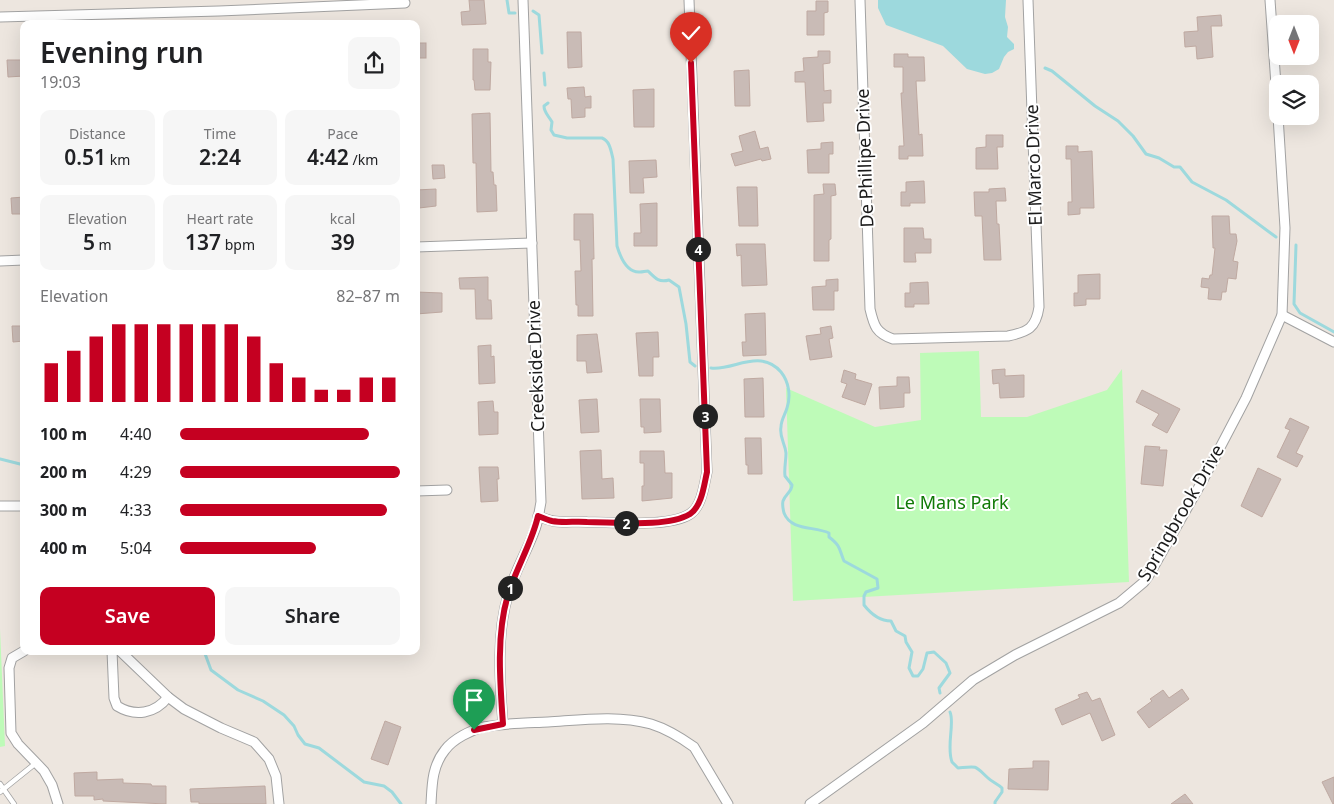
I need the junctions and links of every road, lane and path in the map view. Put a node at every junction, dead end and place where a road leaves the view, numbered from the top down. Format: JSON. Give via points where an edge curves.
{"nodes":[{"id":1,"x":523,"y":0,"type":"edge"},
{"id":2,"x":689,"y":0,"type":"edge"},
{"id":3,"x":860,"y":0,"type":"edge"},
{"id":4,"x":1028,"y":0,"type":"edge"},
{"id":5,"x":1270,"y":0,"type":"edge"},
{"id":6,"x":405,"y":2,"type":"dead end"},
{"id":7,"x":0,"y":18,"type":"edge"},
{"id":8,"x":1275,"y":75,"type":"edge"},
{"id":9,"x":1279,"y":125,"type":"edge"},
{"id":10,"x":532,"y":244,"type":"junction"},
{"id":11,"x":420,"y":247,"type":"edge"},
{"id":12,"x":20,"y":260,"type":"edge"},
{"id":13,"x":0,"y":261,"type":"edge"},
{"id":14,"x":1282,"y":315,"type":"junction"},
{"id":15,"x":1031,"y":327,"type":"joint"},
{"id":16,"x":1334,"y":342,"type":"edge"},
{"id":17,"x":447,"y":490,"type":"dead end"},
{"id":18,"x":420,"y":491,"type":"edge"},
{"id":19,"x":0,"y":506,"type":"edge"},
{"id":20,"x":20,"y":506,"type":"edge"},
{"id":21,"x":538,"y":516,"type":"junction"},
{"id":22,"x":20,"y":653,"type":"edge"},
{"id":23,"x":112,"y":655,"type":"edge"},
{"id":24,"x":124,"y":655,"type":"edge"},
{"id":25,"x":168,"y":697,"type":"junction"},
{"id":26,"x":503,"y":724,"type":"junction"},
{"id":27,"x":37,"y":763,"type":"junction"},
{"id":28,"x":0,"y":784,"type":"edge"},
{"id":29,"x":2,"y":791,"type":"edge"},
{"id":30,"x":14,"y":804,"type":"edge"},
{"id":31,"x":58,"y":804,"type":"edge"},
{"id":32,"x":279,"y":804,"type":"edge"},
{"id":33,"x":431,"y":804,"type":"edge"},
{"id":34,"x":728,"y":804,"type":"edge"},
{"id":35,"x":810,"y":804,"type":"edge"}],
"edges":[{"from":1,"to":10,"type":"street","name":"Creekside Drive"},
{"from":2,"to":21,"type":"street","via":[[707,472],[704,490],[691,513],[662,521],[554,521]]},
{"from":3,"to":15,"type":"street","name":"De Phillipe Drive","via":[[871,315],[876,328],[882,335],[893,339],[1008,336]]},
{"from":4,"to":15,"type":"street","name":"El Marco Drive","via":[[1039,307],[1037,320]]},
{"from":5,"to":8,"type":"street","name":"Springbrook Drive"},
{"from":6,"to":7,"type":"street"},
{"from":9,"to":14,"type":"street","name":"Springbrook Drive","via":[[1285,228]]},
{"from":10,"to":11,"type":"street"},
{"from":10,"to":21,"type":"street","name":"Creekside Drive","via":[[541,502]]},
{"from":12,"to":13,"type":"street"},
{"from":14,"to":16,"type":"street"},
{"from":14,"to":35,"type":"street","name":"Springbrook Drive","via":[[1246,398],[1144,582],[1119,603],[1015,655],[973,680],[924,723]]},
{"from":17,"to":18,"type":"street"},
{"from":19,"to":20,"type":"street"},
{"from":21,"to":26,"type":"street","name":"Creekside Drive","via":[[535,531],[508,595],[502,621],[500,684]]},
{"from":22,"to":27,"type":"street","via":[[12,658],[9,668],[12,733]]},
{"from":23,"to":25,"type":"street","via":[[117,706],[126,712],[151,711]]},
{"from":24,"to":25,"type":"street"},
{"from":25,"to":32,"type":"street","via":[[207,722],[254,742],[268,759],[276,776]]},
{"from":26,"to":33,"type":"street","via":[[474,730],[454,740],[445,749],[432,778]]},
{"from":26,"to":34,"type":"street","via":[[610,719],[649,724],[673,732],[694,747]]},
{"from":27,"to":29,"type":"lane"},
{"from":27,"to":31,"type":"street","via":[[52,785]]},
{"from":28,"to":29,"type":"lane"},
{"from":29,"to":30,"type":"lane"}]}
